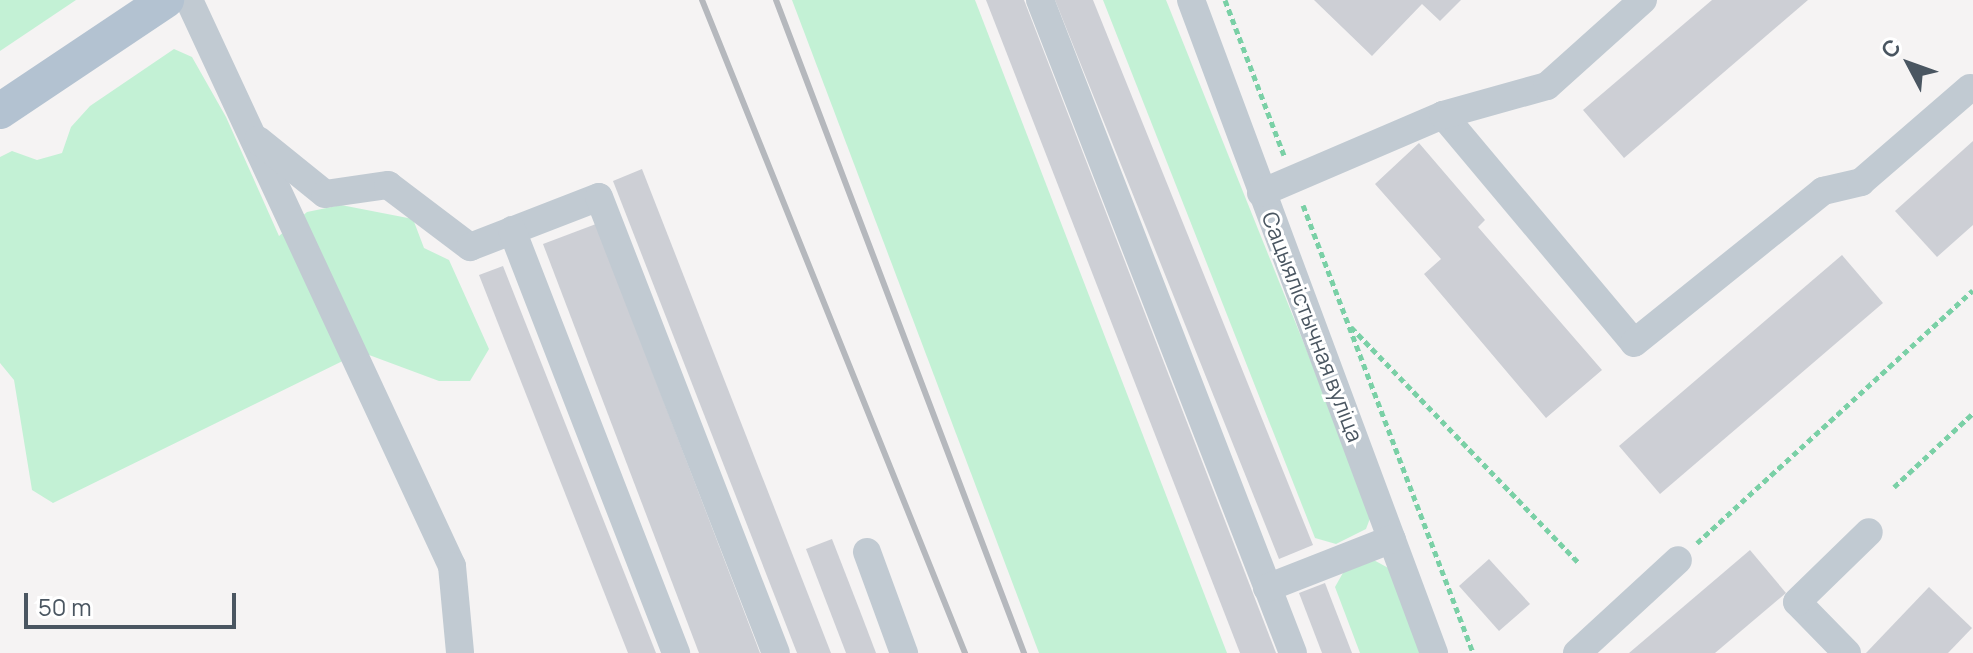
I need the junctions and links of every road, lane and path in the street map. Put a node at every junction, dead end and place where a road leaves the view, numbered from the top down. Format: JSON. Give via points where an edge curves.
{"nodes":[{"id":1,"x":166,"y":0,"type":"edge"},
{"id":2,"x":189,"y":0,"type":"edge"},
{"id":3,"x":1040,"y":0,"type":"edge"},
{"id":4,"x":1191,"y":0,"type":"edge"},
{"id":5,"x":1225,"y":0,"type":"edge"},
{"id":6,"x":1643,"y":0,"type":"edge"},
{"id":7,"x":1970,"y":88,"type":"dead end"},
{"id":8,"x":0,"y":111,"type":"edge"},
{"id":9,"x":1443,"y":115,"type":"junction"},
{"id":10,"x":258,"y":140,"type":"junction"},
{"id":11,"x":1293,"y":179,"type":"junction"},
{"id":12,"x":1261,"y":193,"type":"junction"},
{"id":13,"x":512,"y":230,"type":"junction"},
{"id":14,"x":1973,"y":290,"type":"edge"},
{"id":15,"x":1347,"y":323,"type":"junction"},
{"id":16,"x":1973,"y":413,"type":"edge"},
{"id":17,"x":1894,"y":487,"type":"dead end"},
{"id":18,"x":1869,"y":532,"type":"dead end"},
{"id":19,"x":1392,"y":539,"type":"junction"},
{"id":20,"x":867,"y":552,"type":"dead end"},
{"id":21,"x":1678,"y":560,"type":"joint"},
{"id":22,"x":1578,"y":562,"type":"dead end"},
{"id":23,"x":1267,"y":588,"type":"junction"},
{"id":24,"x":460,"y":653,"type":"edge"},
{"id":25,"x":676,"y":653,"type":"edge"},
{"id":26,"x":776,"y":653,"type":"edge"},
{"id":27,"x":904,"y":653,"type":"edge"},
{"id":28,"x":1293,"y":653,"type":"edge"},
{"id":29,"x":1434,"y":653,"type":"edge"},
{"id":30,"x":1473,"y":653,"type":"edge"},
{"id":31,"x":1577,"y":653,"type":"edge"},
{"id":32,"x":1847,"y":653,"type":"edge"}],
"edges":[{"from":1,"to":8,"type":"main road"},
{"from":2,"to":10,"type":"street"},
{"from":3,"to":23,"type":"street"},
{"from":4,"to":12,"type":"street","name":"Сацыялістычная вуліца"},
{"from":5,"to":11,"type":"path"},
{"from":6,"to":9,"type":"street","via":[[1547,86]]},
{"from":7,"to":9,"type":"street","via":[[1861,182],[1823,191],[1634,343]]},
{"from":9,"to":11,"type":"street"},
{"from":10,"to":13,"type":"street","via":[[325,194],[388,185],[470,247]]},
{"from":10,"to":24,"type":"street","via":[[452,566]]},
{"from":11,"to":12,"type":"street"},
{"from":11,"to":15,"type":"path"},
{"from":12,"to":19,"type":"street","name":"Сацыялістычная вуліца"},
{"from":13,"to":25,"type":"street"},
{"from":13,"to":26,"type":"street","via":[[599,197]]},
{"from":14,"to":21,"type":"path"},
{"from":15,"to":22,"type":"path"},
{"from":15,"to":30,"type":"path"},
{"from":16,"to":17,"type":"path"},
{"from":18,"to":32,"type":"street","via":[[1797,602]]},
{"from":19,"to":23,"type":"street"},
{"from":19,"to":29,"type":"street","name":"Сацыялістычная вуліца"},
{"from":20,"to":27,"type":"street"},
{"from":21,"to":31,"type":"street"},
{"from":23,"to":28,"type":"street"}]}
